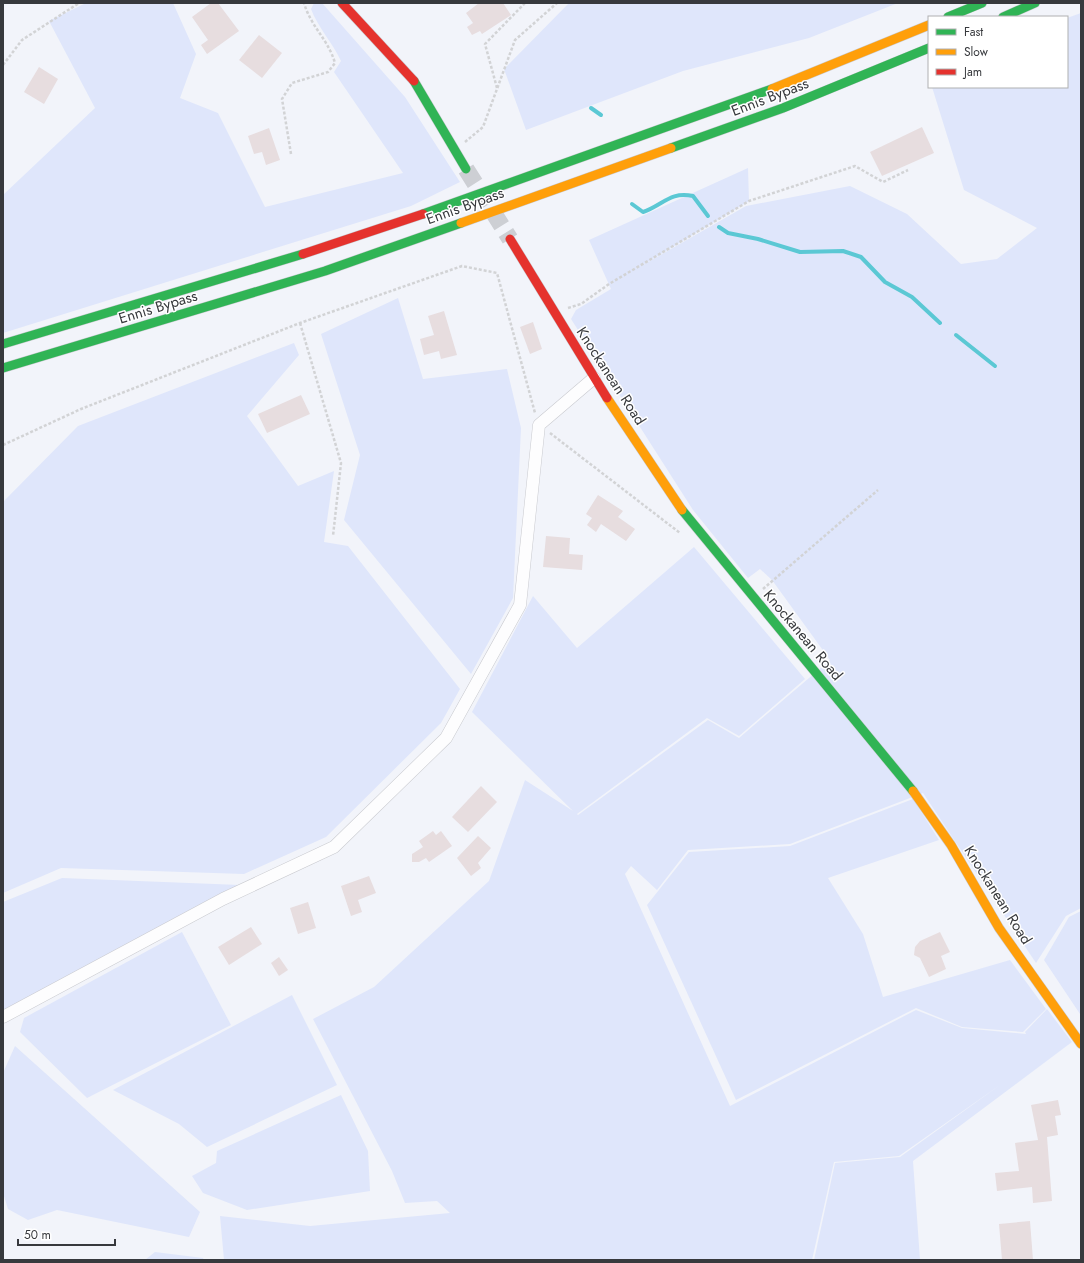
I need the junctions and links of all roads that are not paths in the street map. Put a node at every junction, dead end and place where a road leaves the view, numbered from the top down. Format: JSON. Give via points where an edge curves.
{"nodes":[{"id":1,"x":342,"y":3,"type":"edge"},
{"id":2,"x":982,"y":3,"type":"edge"},
{"id":3,"x":1035,"y":3,"type":"edge"},
{"id":4,"x":950,"y":16,"type":"edge"},
{"id":5,"x":1005,"y":16,"type":"edge"},
{"id":6,"x":928,"y":25,"type":"edge"},
{"id":7,"x":928,"y":48,"type":"edge"},
{"id":8,"x":466,"y":168,"type":"tunnel mouth"},
{"id":9,"x":510,"y":239,"type":"tunnel mouth"},
{"id":10,"x":3,"y":344,"type":"edge"},
{"id":11,"x":3,"y":368,"type":"edge"},
{"id":12,"x":594,"y":378,"type":"junction"},
{"id":13,"x":3,"y":1017,"type":"edge"},
{"id":14,"x":1081,"y":1044,"type":"edge"}],
"edges":[{"from":1,"to":8,"type":"main road","via":[[413,79]]},
{"from":2,"to":4,"type":"main road"},
{"from":3,"to":5,"type":"main road"},
{"from":6,"to":10,"type":"main road","name":"Ennis Bypass","via":[[786,84],[445,207],[342,242]]},
{"from":7,"to":11,"type":"main road","name":"Ennis Bypass","via":[[783,108],[326,271]]},
{"from":9,"to":12,"type":"main road","name":"Knockanean Road"},
{"from":12,"to":13,"type":"street","via":[[539,424],[520,605],[446,738],[334,848],[222,899]]},
{"from":12,"to":14,"type":"main road","name":"Knockanean Road","via":[[686,516],[908,785],[951,845],[999,928]]}]}
